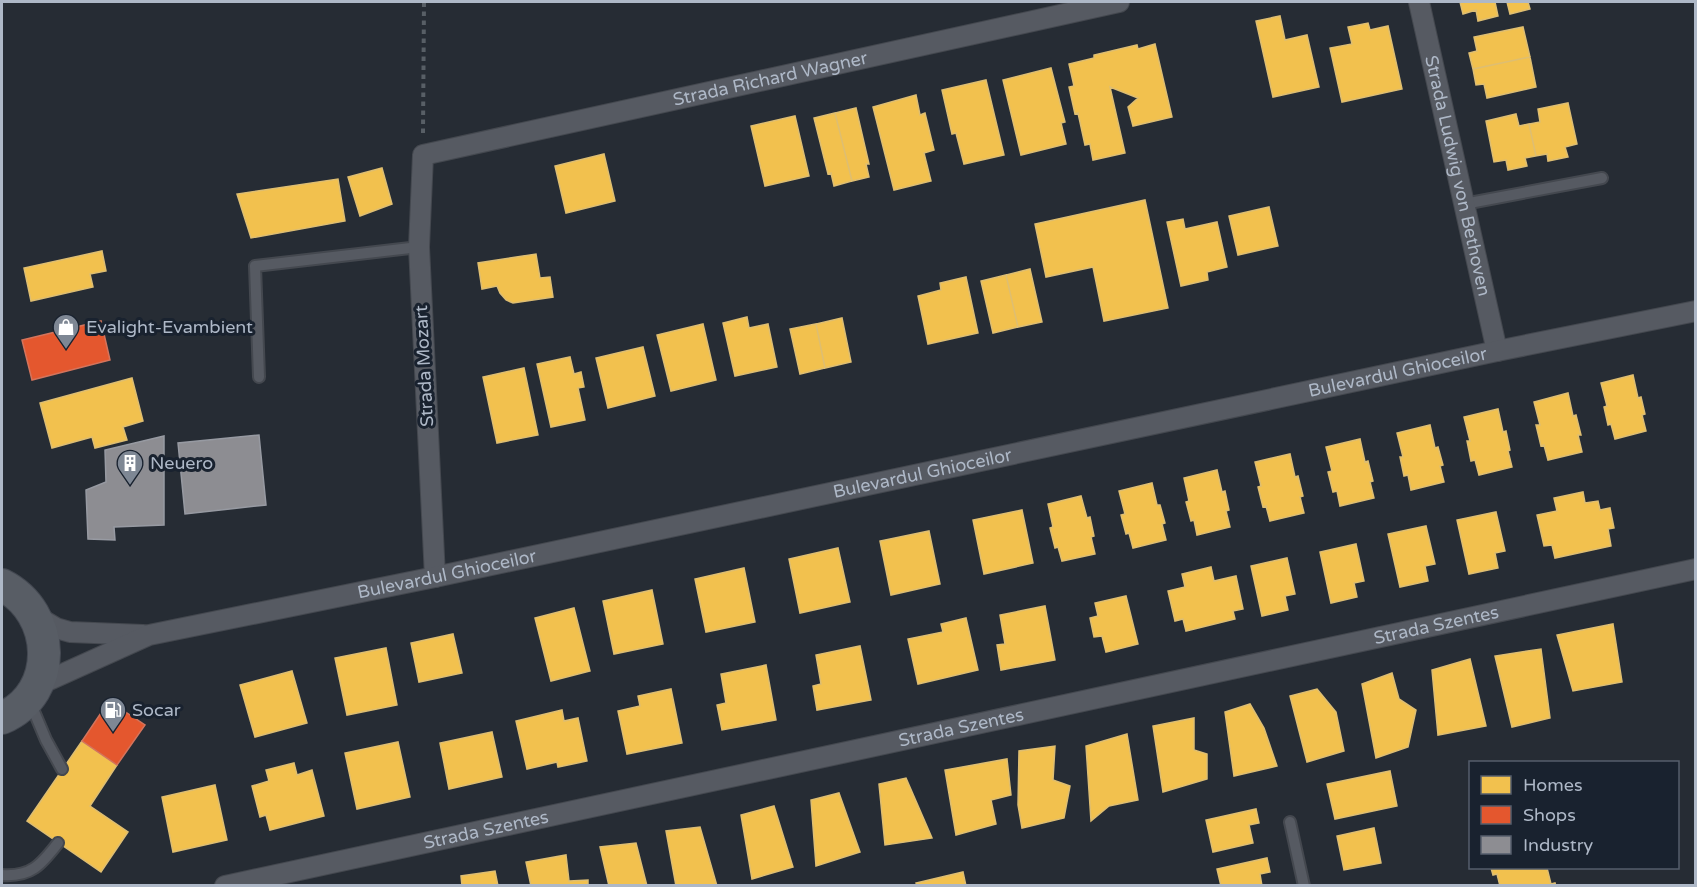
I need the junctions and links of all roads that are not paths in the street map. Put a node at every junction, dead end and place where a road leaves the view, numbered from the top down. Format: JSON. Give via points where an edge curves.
{"nodes":[{"id":1,"x":1119,"y":2,"type":"edge"},
{"id":2,"x":1419,"y":2,"type":"edge"},
{"id":3,"x":423,"y":155,"type":"joint"},
{"id":4,"x":1602,"y":177,"type":"dead end"},
{"id":5,"x":1464,"y":204,"type":"junction"},
{"id":6,"x":418,"y":247,"type":"junction"},
{"id":7,"x":1695,"y":311,"type":"edge"},
{"id":8,"x":1497,"y":351,"type":"junction"},
{"id":9,"x":259,"y":377,"type":"dead end"},
{"id":10,"x":1695,"y":569,"type":"edge"},
{"id":11,"x":435,"y":577,"type":"junction"},
{"id":12,"x":2,"y":584,"type":"edge"},
{"id":13,"x":36,"y":616,"type":"junction"},
{"id":14,"x":148,"y":635,"type":"junction"},
{"id":15,"x":16,"y":708,"type":"edge"},
{"id":16,"x":62,"y":769,"type":"dead end"},
{"id":17,"x":1290,"y":822,"type":"dead end"},
{"id":18,"x":58,"y":843,"type":"dead end"},
{"id":19,"x":2,"y":875,"type":"edge"},
{"id":20,"x":225,"y":885,"type":"edge"},
{"id":21,"x":1304,"y":885,"type":"edge"}],
"edges":[{"from":1,"to":3,"type":"street","name":"Strada Richard Wagner"},
{"from":2,"to":5,"type":"street","name":"Strada Ludwig von Bethoven"},
{"from":3,"to":6,"type":"street","name":"Strada Mozart"},
{"from":4,"to":5,"type":"lane"},
{"from":5,"to":8,"type":"street","name":"Strada Ludwig von Bethoven"},
{"from":6,"to":9,"type":"lane","via":[[255,266]]},
{"from":6,"to":11,"type":"street","name":"Strada Mozart"},
{"from":7,"to":8,"type":"street","name":"Bulevardul Ghioceilor"},
{"from":8,"to":11,"type":"street","name":"Bulevardul Ghioceilor"},
{"from":10,"to":20,"type":"street","name":"Strada Szentes"},
{"from":11,"to":14,"type":"street","name":"Bulevardul Ghioceilor"},
{"from":12,"to":13,"type":"main road","via":[[21,597]]},
{"from":13,"to":14,"type":"street","name":"Bulevardul Ghioceilor","via":[[70,632]]},
{"from":13,"to":15,"type":"main road","via":[[44,639],[44,663]]},
{"from":14,"to":15,"type":"street","name":"Bulevardul Ghioceilor"},
{"from":15,"to":16,"type":"lane","via":[[46,740]]},
{"from":17,"to":21,"type":"lane"},
{"from":18,"to":19,"type":"lane","via":[[40,866],[24,874]]}]}
